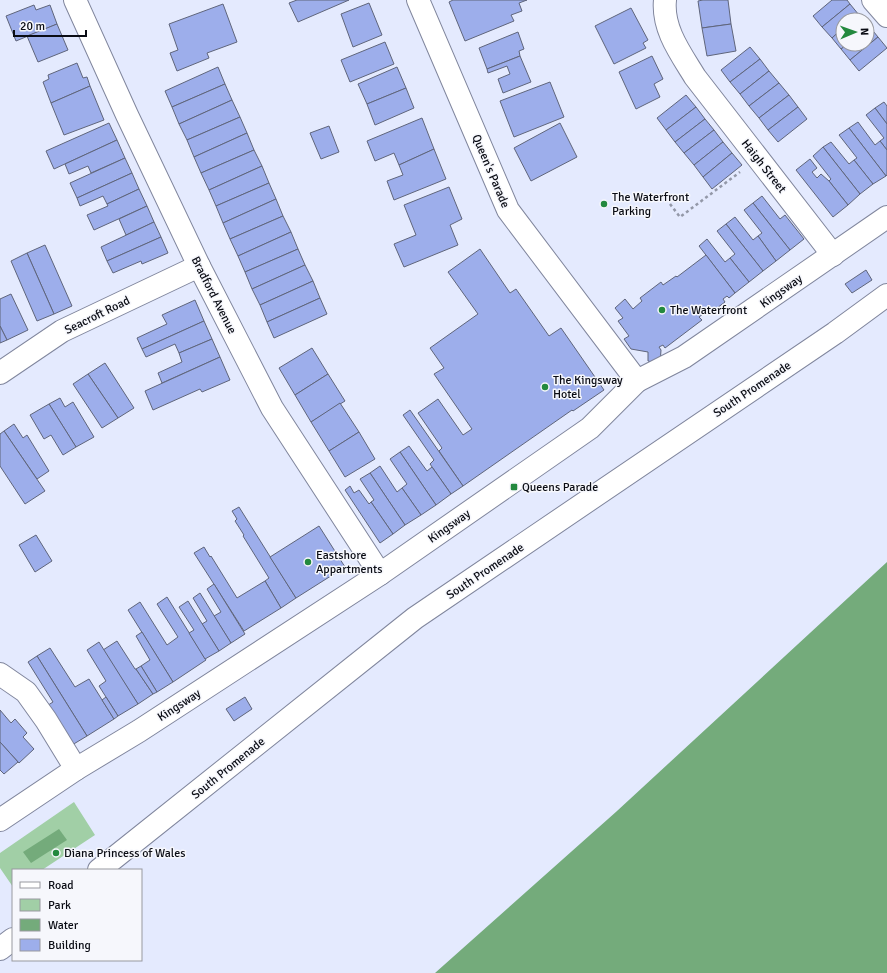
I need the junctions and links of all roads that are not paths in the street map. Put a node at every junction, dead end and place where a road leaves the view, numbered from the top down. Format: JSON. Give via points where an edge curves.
{"nodes":[{"id":1,"x":75,"y":0,"type":"edge"},
{"id":2,"x":418,"y":0,"type":"edge"},
{"id":3,"x":665,"y":0,"type":"edge"},
{"id":4,"x":873,"y":0,"type":"edge"},
{"id":5,"x":887,"y":16,"type":"edge"},
{"id":6,"x":887,"y":217,"type":"edge"},
{"id":7,"x":833,"y":255,"type":"junction"},
{"id":8,"x":199,"y":266,"type":"junction"},
{"id":9,"x":887,"y":295,"type":"edge"},
{"id":10,"x":0,"y":374,"type":"edge"},
{"id":11,"x":638,"y":381,"type":"junction"},
{"id":12,"x":380,"y":574,"type":"junction"},
{"id":13,"x":0,"y":674,"type":"edge"},
{"id":14,"x":76,"y":769,"type":"junction"},
{"id":15,"x":0,"y":820,"type":"edge"},
{"id":16,"x":100,"y":869,"type":"edge"},
{"id":17,"x":12,"y":940,"type":"edge"},
{"id":18,"x":0,"y":949,"type":"edge"}],
"edges":[{"from":1,"to":8,"type":"street","name":"Bradford Avenue"},
{"from":2,"to":11,"type":"street","name":"Queen's Parade","via":[[508,210]]},
{"from":3,"to":7,"type":"street","name":"Haigh Street","via":[[669,32],[695,77]]},
{"from":4,"to":5,"type":"street"},
{"from":6,"to":7,"type":"street","name":"Kingsway"},
{"from":7,"to":11,"type":"street","name":"Kingsway","via":[[684,357]]},
{"from":8,"to":10,"type":"street","name":"Seacroft Road","via":[[62,331]]},
{"from":8,"to":12,"type":"street","name":"Bradford Avenue","via":[[272,408]]},
{"from":9,"to":16,"type":"street","name":"South Promenade","via":[[822,342],[415,618]]},
{"from":11,"to":12,"type":"street","name":"Kingsway","via":[[590,428]]},
{"from":12,"to":14,"type":"street","name":"Kingsway","via":[[139,731]]},
{"from":13,"to":14,"type":"street","via":[[26,692]]},
{"from":14,"to":15,"type":"street","name":"Kingsway"},
{"from":17,"to":18,"type":"street"}]}
